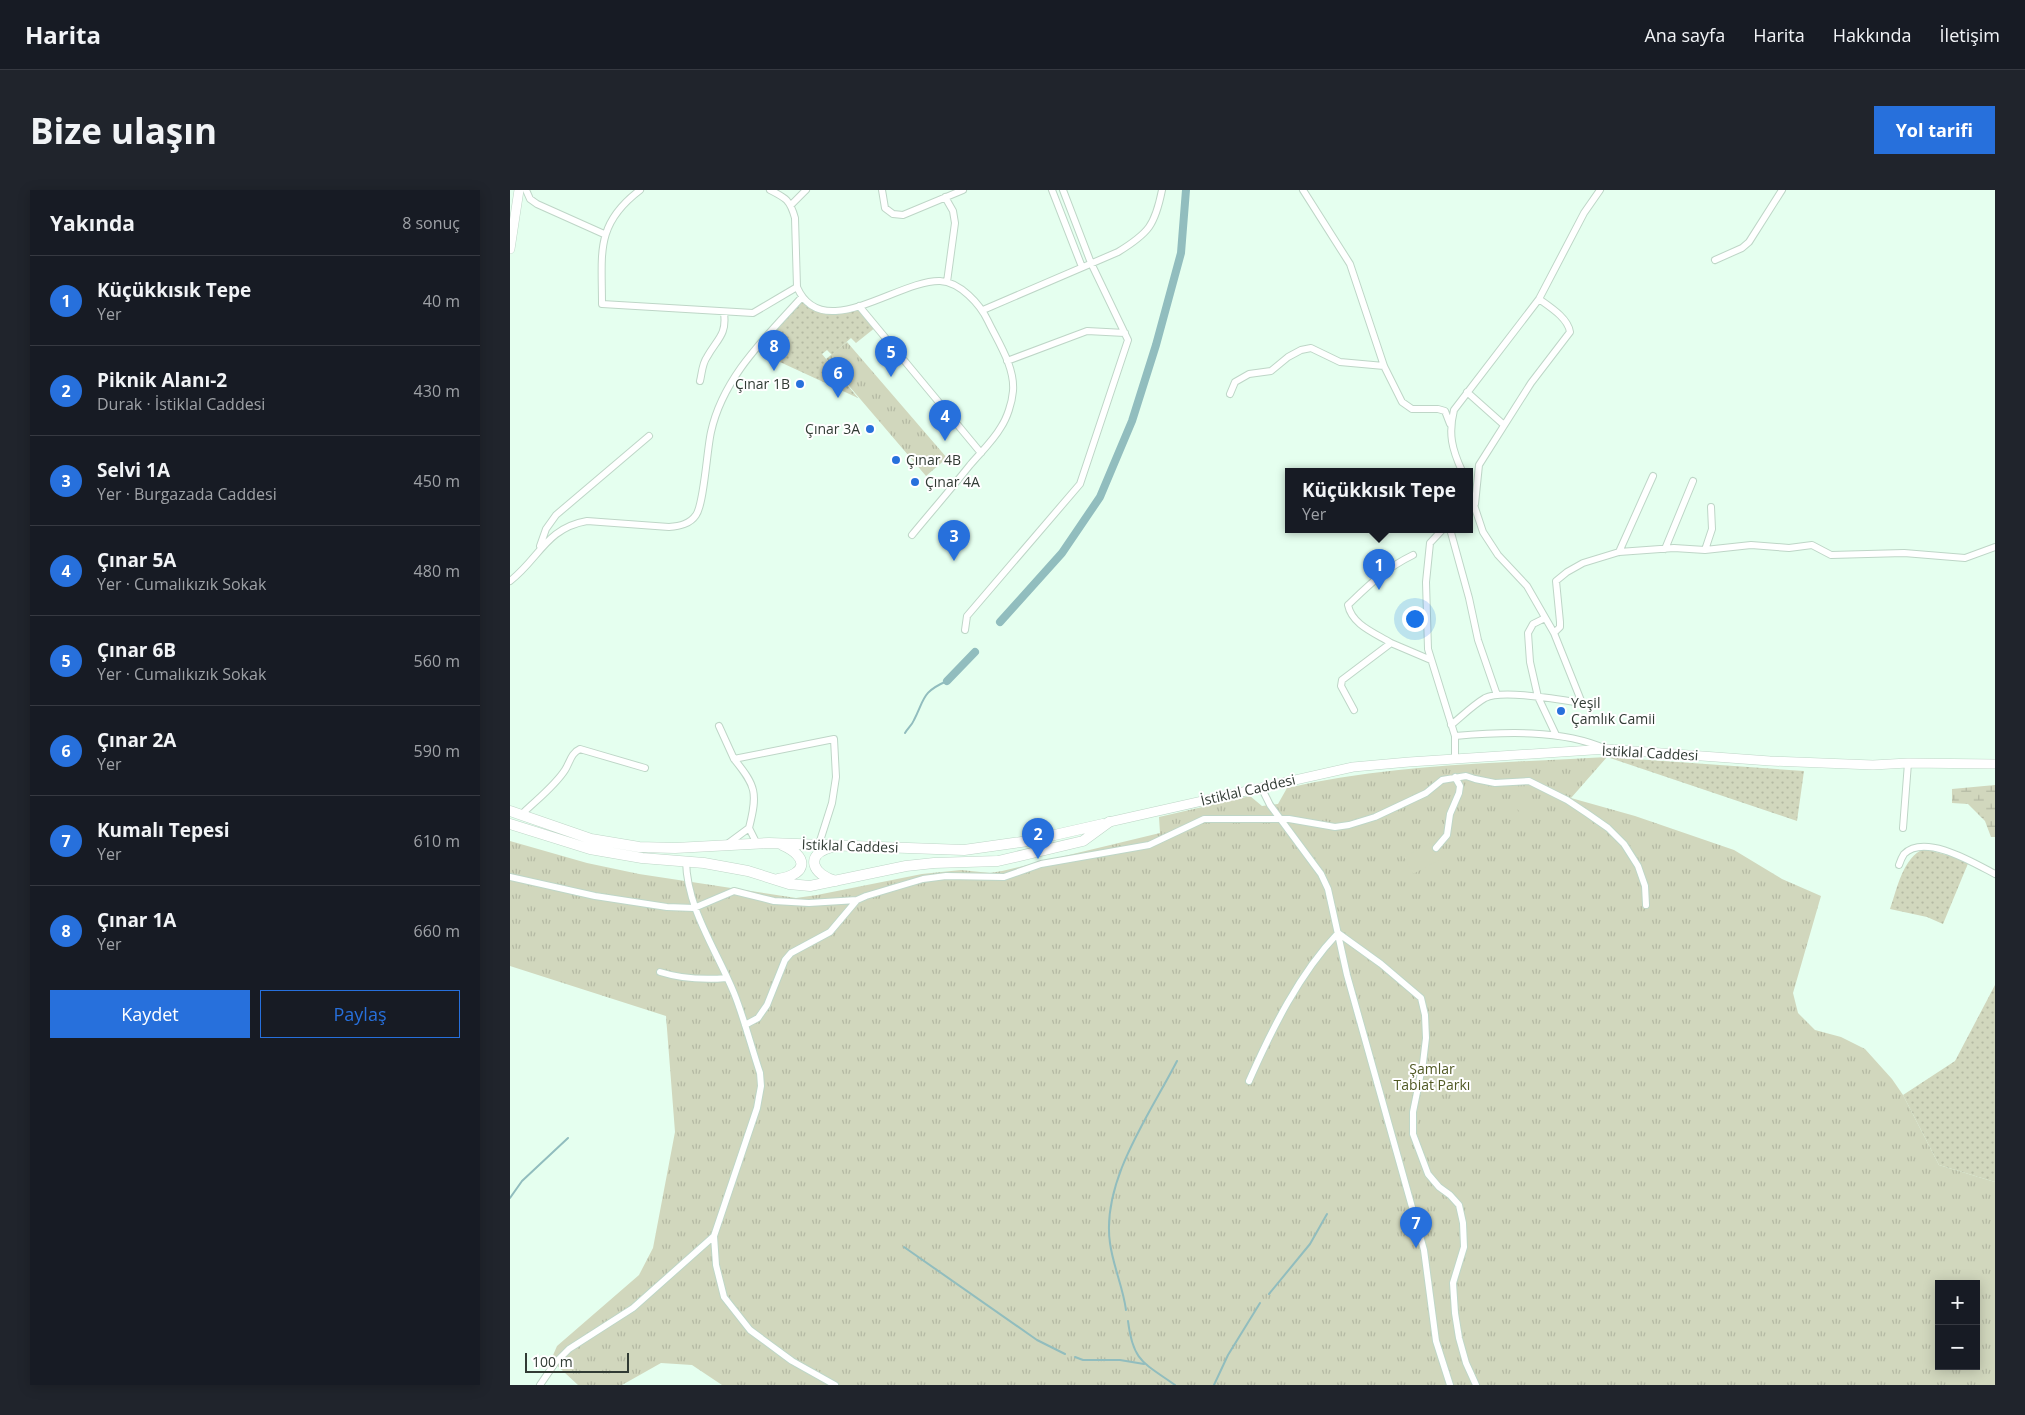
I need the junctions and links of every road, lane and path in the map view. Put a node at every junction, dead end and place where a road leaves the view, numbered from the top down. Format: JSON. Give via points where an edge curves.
{"nodes":[{"id":1,"x":519,"y":190,"type":"edge"},
{"id":2,"x":526,"y":190,"type":"edge"},
{"id":3,"x":640,"y":190,"type":"edge"},
{"id":4,"x":770,"y":190,"type":"edge"},
{"id":5,"x":806,"y":190,"type":"edge"},
{"id":6,"x":882,"y":190,"type":"edge"},
{"id":7,"x":963,"y":190,"type":"edge"},
{"id":8,"x":1052,"y":190,"type":"edge"},
{"id":9,"x":1063,"y":190,"type":"edge"},
{"id":10,"x":1162,"y":190,"type":"edge"},
{"id":11,"x":1303,"y":190,"type":"edge"},
{"id":12,"x":1600,"y":190,"type":"edge"},
{"id":13,"x":1782,"y":190,"type":"edge"},
{"id":14,"x":944,"y":197,"type":"junction"},
{"id":15,"x":791,"y":205,"type":"junction"},
{"id":16,"x":604,"y":234,"type":"junction"},
{"id":17,"x":510,"y":249,"type":"edge"},
{"id":18,"x":1715,"y":260,"type":"dead end"},
{"id":19,"x":1091,"y":264,"type":"junction"},
{"id":20,"x":1082,"y":267,"type":"junction"},
{"id":21,"x":947,"y":282,"type":"junction"},
{"id":22,"x":798,"y":287,"type":"junction"},
{"id":23,"x":802,"y":297,"type":"junction"},
{"id":24,"x":1539,"y":299,"type":"junction"},
{"id":25,"x":859,"y":306,"type":"junction"},
{"id":26,"x":983,"y":310,"type":"junction"},
{"id":27,"x":724,"y":313,"type":"junction"},
{"id":28,"x":1125,"y":333,"type":"junction"},
{"id":29,"x":1007,"y":361,"type":"junction"},
{"id":30,"x":1384,"y":366,"type":"junction"},
{"id":31,"x":700,"y":380,"type":"dead end"},
{"id":32,"x":1467,"y":392,"type":"junction"},
{"id":33,"x":1230,"y":394,"type":"dead end"},
{"id":34,"x":1450,"y":424,"type":"junction"},
{"id":35,"x":1504,"y":424,"type":"junction"},
{"id":36,"x":649,"y":436,"type":"dead end"},
{"id":37,"x":981,"y":453,"type":"junction"},
{"id":38,"x":1461,"y":468,"type":"edge"},
{"id":39,"x":1653,"y":476,"type":"dead end"},
{"id":40,"x":1693,"y":481,"type":"dead end"},
{"id":41,"x":1473,"y":500,"type":"edge"},
{"id":42,"x":1712,"y":507,"type":"dead end"},
{"id":43,"x":1473,"y":508,"type":"edge"},
{"id":44,"x":1439,"y":533,"type":"edge"},
{"id":45,"x":1451,"y":533,"type":"edge"},
{"id":46,"x":912,"y":535,"type":"dead end"},
{"id":47,"x":1995,"y":547,"type":"edge"},
{"id":48,"x":1665,"y":548,"type":"junction"},
{"id":49,"x":539,"y":549,"type":"junction"},
{"id":50,"x":1704,"y":550,"type":"junction"},
{"id":51,"x":1619,"y":552,"type":"junction"},
{"id":52,"x":1413,"y":555,"type":"dead end"},
{"id":53,"x":510,"y":581,"type":"edge"},
{"id":54,"x":1545,"y":618,"type":"junction"},
{"id":55,"x":965,"y":630,"type":"dead end"},
{"id":56,"x":1554,"y":633,"type":"junction"},
{"id":57,"x":1391,"y":643,"type":"junction"},
{"id":58,"x":1432,"y":660,"type":"junction"},
{"id":59,"x":1497,"y":695,"type":"junction"},
{"id":60,"x":1538,"y":697,"type":"junction"},
{"id":61,"x":1354,"y":710,"type":"dead end"},
{"id":62,"x":1451,"y":725,"type":"junction"},
{"id":63,"x":719,"y":726,"type":"dead end"},
{"id":64,"x":1556,"y":735,"type":"junction"},
{"id":65,"x":1454,"y":736,"type":"junction"},
{"id":66,"x":1607,"y":749,"type":"junction"},
{"id":67,"x":734,"y":758,"type":"junction"},
{"id":68,"x":1455,"y":760,"type":"junction"},
{"id":69,"x":1908,"y":763,"type":"junction"},
{"id":70,"x":1995,"y":764,"type":"edge"},
{"id":71,"x":645,"y":768,"type":"dead end"},
{"id":72,"x":1455,"y":777,"type":"junction"},
{"id":73,"x":1261,"y":787,"type":"junction"},
{"id":74,"x":510,"y":811,"type":"edge"},
{"id":75,"x":521,"y":814,"type":"junction"},
{"id":76,"x":1281,"y":820,"type":"junction"},
{"id":77,"x":1108,"y":822,"type":"junction"},
{"id":78,"x":510,"y":824,"type":"edge"},
{"id":79,"x":749,"y":828,"type":"junction"},
{"id":80,"x":1903,"y":828,"type":"dead end"},
{"id":81,"x":757,"y":844,"type":"junction"},
{"id":82,"x":779,"y":844,"type":"junction"},
{"id":83,"x":819,"y":844,"type":"junction"},
{"id":84,"x":726,"y":845,"type":"junction"},
{"id":85,"x":837,"y":845,"type":"junction"},
{"id":86,"x":1436,"y":848,"type":"dead end"},
{"id":87,"x":686,"y":861,"type":"junction"},
{"id":88,"x":1899,"y":864,"type":"dead end"},
{"id":89,"x":1995,"y":874,"type":"edge"},
{"id":90,"x":510,"y":876,"type":"edge"},
{"id":91,"x":777,"y":880,"type":"junction"},
{"id":92,"x":838,"y":881,"type":"junction"},
{"id":93,"x":857,"y":900,"type":"junction"},
{"id":94,"x":1646,"y":905,"type":"dead end"},
{"id":95,"x":694,"y":908,"type":"junction"},
{"id":96,"x":1338,"y":933,"type":"junction"},
{"id":97,"x":660,"y":972,"type":"dead end"},
{"id":98,"x":727,"y":978,"type":"junction"},
{"id":99,"x":745,"y":1025,"type":"junction"},
{"id":100,"x":1250,"y":1080,"type":"dead end"},
{"id":101,"x":714,"y":1236,"type":"junction"},
{"id":102,"x":540,"y":1385,"type":"edge"},
{"id":103,"x":835,"y":1385,"type":"edge"},
{"id":104,"x":1450,"y":1385,"type":"edge"},
{"id":105,"x":1476,"y":1385,"type":"edge"}],
"edges":[{"from":1,"to":17,"type":"main road"},
{"from":2,"to":16,"type":"street","via":[[530,199],[538,204]]},
{"from":3,"to":16,"type":"street","via":[[618,209]]},
{"from":4,"to":15,"type":"street","via":[[782,195]]},
{"from":5,"to":15,"type":"street"},
{"from":6,"to":14,"type":"street","via":[[885,208],[892,214],[903,215]]},
{"from":7,"to":14,"type":"street"},
{"from":8,"to":20,"type":"street"},
{"from":9,"to":19,"type":"street"},
{"from":10,"to":19,"type":"street","via":[[1157,215],[1147,230],[1118,252]]},
{"from":11,"to":30,"type":"street","via":[[1350,264]]},
{"from":12,"to":24,"type":"street","via":[[1584,213]]},
{"from":13,"to":18,"type":"street","via":[[1749,242]]},
{"from":14,"to":21,"type":"street","via":[[953,210],[956,223]]},
{"from":15,"to":22,"type":"street","via":[[795,218]]},
{"from":16,"to":27,"type":"street","via":[[602,304]]},
{"from":19,"to":20,"type":"street"},
{"from":19,"to":28,"type":"street"},
{"from":20,"to":26,"type":"street"},
{"from":21,"to":25,"type":"street","via":[[913,285]]},
{"from":21,"to":26,"type":"street","via":[[960,288]]},
{"from":22,"to":23,"type":"street"},
{"from":22,"to":27,"type":"street","via":[[753,314]]},
{"from":23,"to":25,"type":"street","via":[[820,310],[831,312]]},
{"from":23,"to":49,"type":"street","via":[[740,368],[722,402],[711,432],[700,509],[691,521],[669,527],[574,524],[557,532]]},
{"from":24,"to":32,"type":"street"},
{"from":24,"to":35,"type":"street","via":[[1565,320],[1570,332]]},
{"from":25,"to":37,"type":"street"},
{"from":26,"to":29,"type":"street"},
{"from":27,"to":31,"type":"street","via":[[725,328],[706,358]]},
{"from":28,"to":29,"type":"street","via":[[1087,331]]},
{"from":28,"to":55,"type":"street","via":[[1128,340],[1080,484],[967,616]]},
{"from":29,"to":37,"type":"street","via":[[1013,384],[1011,404],[1002,426]]},
{"from":30,"to":33,"type":"street","via":[[1340,362],[1311,348],[1288,357],[1271,370],[1249,374],[1235,382]]},
{"from":30,"to":34,"type":"street","via":[[1402,402],[1412,409],[1445,411]]},
{"from":32,"to":34,"type":"street","via":[[1454,410]]},
{"from":32,"to":35,"type":"street"},
{"from":34,"to":38,"type":"street","via":[[1452,448]]},
{"from":35,"to":41,"type":"street","via":[[1479,465]]},
{"from":36,"to":49,"type":"street","via":[[556,515],[546,529]]},
{"from":37,"to":46,"type":"street"},
{"from":39,"to":51,"type":"street"},
{"from":40,"to":48,"type":"street"},
{"from":42,"to":50,"type":"street","via":[[1712,529]]},
{"from":43,"to":54,"type":"street","via":[[1498,555],[1527,586]]},
{"from":44,"to":58,"type":"street","via":[[1430,543],[1426,582],[1428,649]]},
{"from":45,"to":59,"type":"street","via":[[1478,640]]},
{"from":47,"to":50,"type":"street","via":[[1965,558],[1904,553],[1831,555],[1812,545],[1789,548],[1751,545]]},
{"from":48,"to":50,"type":"street"},
{"from":48,"to":51,"type":"street"},
{"from":49,"to":53,"type":"street","via":[[527,567]]},
{"from":51,"to":56,"type":"street","via":[[1583,563],[1560,576],[1556,581],[1560,627]]},
{"from":52,"to":57,"type":"street","via":[[1370,582],[1348,605],[1350,614],[1360,624]]},
{"from":54,"to":56,"type":"street"},
{"from":54,"to":60,"type":"street","via":[[1533,624],[1528,633],[1530,662]]},
{"from":56,"to":60,"type":"street","via":[[1582,703]]},
{"from":57,"to":58,"type":"street"},
{"from":57,"to":61,"type":"street","via":[[1342,680],[1341,686]]},
{"from":58,"to":62,"type":"street"},
{"from":59,"to":60,"type":"street"},
{"from":59,"to":62,"type":"street","via":[[1485,698]]},
{"from":60,"to":64,"type":"street"},
{"from":62,"to":65,"type":"street"},
{"from":63,"to":67,"type":"street"},
{"from":64,"to":65,"type":"street"},
{"from":64,"to":66,"type":"street","via":[[1589,741]]},
{"from":65,"to":68,"type":"street"},
{"from":66,"to":68,"type":"main road","name":"İstiklal Caddesi"},
{"from":66,"to":69,"type":"main road","name":"İstiklal Caddesi","via":[[1770,761]]},
{"from":67,"to":79,"type":"street","via":[[752,784],[753,808]]},
{"from":67,"to":83,"type":"street","via":[[834,739],[836,777],[832,803]]},
{"from":68,"to":73,"type":"main road","name":"İstiklal Caddesi","via":[[1354,767]]},
{"from":69,"to":70,"type":"main road","name":"İstiklal Caddesi"},
{"from":69,"to":80,"type":"street"},
{"from":71,"to":75,"type":"street","via":[[580,749],[575,751],[565,771]]},
{"from":72,"to":76,"type":"street","via":[[1442,780],[1410,801],[1350,826]]},
{"from":72,"to":86,"type":"street","via":[[1460,786],[1459,793],[1450,814],[1447,836]]},
{"from":72,"to":94,"type":"street","via":[[1466,776],[1495,783],[1529,781],[1567,800],[1608,828],[1624,844],[1638,866],[1645,886]]},
{"from":73,"to":76,"type":"street"},
{"from":73,"to":77,"type":"main road","name":"İstiklal Caddesi"},
{"from":74,"to":75,"type":"main road","name":"İstiklal Caddesi"},
{"from":75,"to":84,"type":"main road","name":"İstiklal Caddesi","via":[[591,839],[639,847]]},
{"from":76,"to":93,"type":"street","via":[[1204,819],[1149,845],[1041,864],[1004,877],[923,879]]},
{"from":76,"to":96,"type":"street","via":[[1321,874],[1328,889]]},
{"from":77,"to":85,"type":"main road","name":"İstiklal Caddesi","via":[[1045,837],[964,850]]},
{"from":77,"to":92,"type":"main road","name":"İstiklal Caddesi","via":[[1083,841],[998,861],[934,862]]},
{"from":78,"to":87,"type":"main road","name":"İstiklal Caddesi","via":[[590,849]]},
{"from":79,"to":81,"type":"street"},
{"from":79,"to":84,"type":"street"},
{"from":81,"to":82,"type":"main road","name":"İstiklal Caddesi"},
{"from":81,"to":84,"type":"main road","name":"İstiklal Caddesi"},
{"from":82,"to":83,"type":"main road","name":"İstiklal Caddesi"},
{"from":82,"to":91,"type":"main road","via":[[799,855],[802,863],[795,874]]},
{"from":83,"to":85,"type":"main road","name":"İstiklal Caddesi"},
{"from":85,"to":92,"type":"main road","via":[[819,852],[813,863],[816,871],[825,878]]},
{"from":87,"to":91,"type":"main road","name":"İstiklal Caddesi","via":[[723,866]]},
{"from":87,"to":95,"type":"street","via":[[686,880]]},
{"from":88,"to":89,"type":"street","via":[[1904,854],[1921,846],[1952,852]]},
{"from":90,"to":95,"type":"street","via":[[595,896]]},
{"from":91,"to":92,"type":"main road","name":"İstiklal Caddesi","via":[[810,886]]},
{"from":93,"to":95,"type":"street","via":[[774,901],[734,892]]},
{"from":93,"to":99,"type":"street","via":[[830,932],[791,953],[785,960],[767,1005],[758,1018]]},
{"from":95,"to":98,"type":"street"},
{"from":96,"to":100,"type":"street","via":[[1322,949],[1304,976],[1260,1055]]},
{"from":96,"to":104,"type":"street","via":[[1424,1250],[1436,1341]]},
{"from":96,"to":105,"type":"street","via":[[1421,998],[1426,1038],[1413,1112],[1413,1134],[1428,1174],[1459,1206],[1464,1247],[1453,1283],[1455,1312],[1459,1338]]},
{"from":97,"to":98,"type":"street","via":[[678,977]]},
{"from":98,"to":99,"type":"street"},
{"from":99,"to":101,"type":"street","via":[[760,1072],[761,1086],[757,1108]]},
{"from":101,"to":102,"type":"street","via":[[633,1308],[569,1349]]},
{"from":101,"to":103,"type":"street","via":[[716,1264],[724,1297],[750,1330],[792,1361]]}]}
